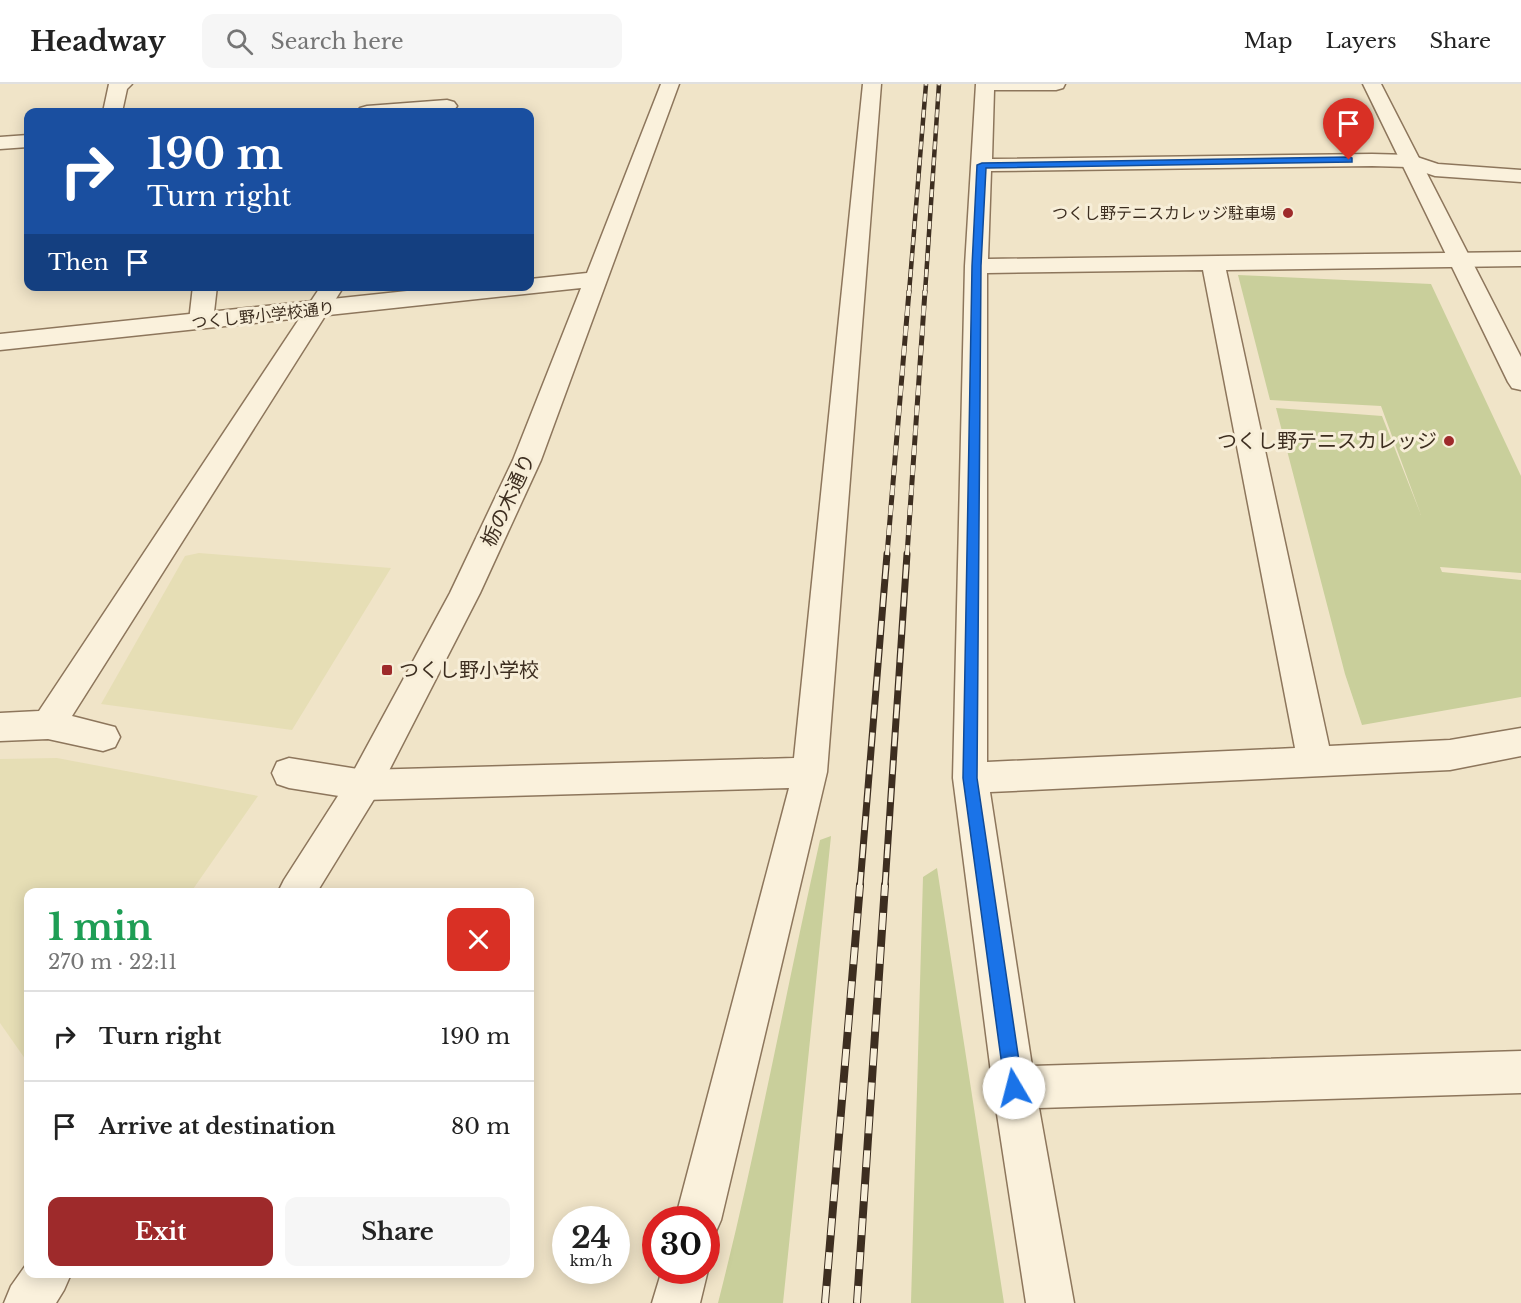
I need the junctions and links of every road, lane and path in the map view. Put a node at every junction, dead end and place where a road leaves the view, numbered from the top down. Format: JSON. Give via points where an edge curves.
{"nodes":[{"id":1,"x":123,"y":84,"type":"edge"},
{"id":2,"x":670,"y":84,"type":"edge"},
{"id":3,"x":872,"y":84,"type":"edge"},
{"id":4,"x":985,"y":84,"type":"edge"},
{"id":5,"x":1056,"y":84,"type":"edge"},
{"id":6,"x":1372,"y":84,"type":"edge"},
{"id":7,"x":448,"y":103,"type":"edge"},
{"id":8,"x":114,"y":108,"type":"edge"},
{"id":9,"x":403,"y":108,"type":"edge"},
{"id":10,"x":24,"y":141,"type":"edge"},
{"id":11,"x":0,"y":143,"type":"edge"},
{"id":12,"x":1411,"y":161,"type":"junction"},
{"id":13,"x":982,"y":165,"type":"junction"},
{"id":14,"x":1521,"y":176,"type":"edge"},
{"id":15,"x":1461,"y":259,"type":"junction"},
{"id":16,"x":1521,"y":259,"type":"edge"},
{"id":17,"x":1213,"y":262,"type":"junction"},
{"id":18,"x":976,"y":266,"type":"junction"},
{"id":19,"x":597,"y":279,"type":"junction"},
{"id":20,"x":534,"y":286,"type":"edge"},
{"id":21,"x":204,"y":291,"type":"edge"},
{"id":22,"x":442,"y":291,"type":"edge"},
{"id":23,"x":326,"y":298,"type":"edge"},
{"id":24,"x":201,"y":321,"type":"junction"},
{"id":25,"x":0,"y":342,"type":"edge"},
{"id":26,"x":1521,"y":382,"type":"edge"},
{"id":27,"x":48,"y":725,"type":"junction"},
{"id":28,"x":0,"y":727,"type":"edge"},
{"id":29,"x":104,"y":737,"type":"dead end"},
{"id":30,"x":1521,"y":742,"type":"edge"},
{"id":31,"x":1315,"y":762,"type":"junction"},
{"id":32,"x":810,"y":772,"type":"junction"},
{"id":33,"x":289,"y":773,"type":"dead end"},
{"id":34,"x":970,"y":778,"type":"junction"},
{"id":35,"x":364,"y":785,"type":"junction"},
{"id":36,"x":300,"y":888,"type":"edge"},
{"id":37,"x":1521,"y":1072,"type":"edge"},
{"id":38,"x":1014,"y":1088,"type":"junction"},
{"id":39,"x":702,"y":1206,"type":"edge"},
{"id":40,"x":45,"y":1278,"type":"edge"},
{"id":41,"x":681,"y":1284,"type":"edge"},
{"id":42,"x":28,"y":1303,"type":"edge"},
{"id":43,"x":676,"y":1303,"type":"edge"},
{"id":44,"x":1050,"y":1303,"type":"edge"}],
"edges":[{"from":1,"to":8,"type":"street","via":[[118,84]]},
{"from":2,"to":19,"type":"street","name":"栃の木通り"},
{"from":3,"to":32,"type":"street"},
{"from":4,"to":5,"type":"street"},
{"from":4,"to":13,"type":"street"},
{"from":6,"to":12,"type":"street"},
{"from":7,"to":9,"type":"street"},
{"from":10,"to":11,"type":"street"},
{"from":12,"to":13,"type":"street"},
{"from":12,"to":14,"type":"street","via":[[1435,170]]},
{"from":12,"to":15,"type":"street"},
{"from":13,"to":18,"type":"street"},
{"from":15,"to":16,"type":"street"},
{"from":15,"to":17,"type":"street"},
{"from":15,"to":26,"type":"street"},
{"from":17,"to":18,"type":"street"},
{"from":17,"to":31,"type":"street"},
{"from":18,"to":34,"type":"street"},
{"from":19,"to":20,"type":"street"},
{"from":19,"to":35,"type":"street","name":"栃の木通り","via":[[527,460],[465,593]]},
{"from":21,"to":24,"type":"street"},
{"from":22,"to":23,"type":"street","name":"つくし野小学校通り"},
{"from":23,"to":24,"type":"street","name":"つくし野小学校通り"},
{"from":23,"to":27,"type":"street"},
{"from":24,"to":25,"type":"street","name":"つくし野小学校通り"},
{"from":27,"to":28,"type":"street"},
{"from":27,"to":29,"type":"street"},
{"from":30,"to":31,"type":"street","via":[[1450,755]]},
{"from":31,"to":34,"type":"street"},
{"from":32,"to":35,"type":"street"},
{"from":32,"to":39,"type":"street"},
{"from":33,"to":35,"type":"street"},
{"from":34,"to":38,"type":"street"},
{"from":35,"to":36,"type":"street","name":"栃の木通り"},
{"from":37,"to":38,"type":"street"},
{"from":38,"to":44,"type":"street"},
{"from":40,"to":42,"type":"street"},
{"from":41,"to":43,"type":"street"}]}
